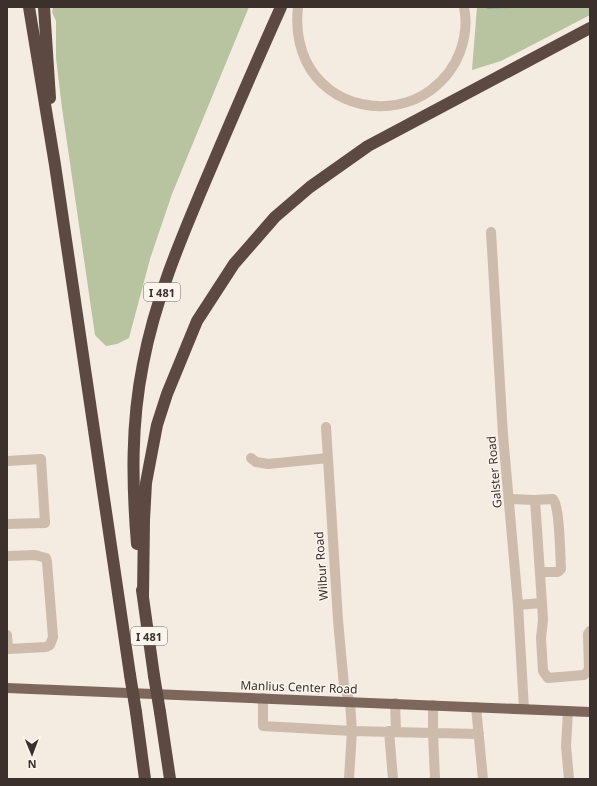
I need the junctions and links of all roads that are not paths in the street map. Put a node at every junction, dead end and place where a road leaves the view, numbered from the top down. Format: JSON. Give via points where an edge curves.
{"nodes":[{"id":1,"x":29,"y":7,"type":"edge"},
{"id":2,"x":44,"y":7,"type":"edge"},
{"id":3,"x":281,"y":7,"type":"edge"},
{"id":4,"x":298,"y":7,"type":"edge"},
{"id":5,"x":464,"y":7,"type":"edge"},
{"id":6,"x":590,"y":28,"type":"edge"},
{"id":7,"x":55,"y":165,"type":"junction"},
{"id":8,"x":491,"y":232,"type":"dead end"},
{"id":9,"x":326,"y":427,"type":"dead end"},
{"id":10,"x":251,"y":458,"type":"dead end"},
{"id":11,"x":328,"y":458,"type":"junction"},
{"id":12,"x":7,"y":461,"type":"edge"},
{"id":13,"x":510,"y":499,"type":"junction"},
{"id":14,"x":535,"y":500,"type":"junction"},
{"id":15,"x":7,"y":524,"type":"edge"},
{"id":16,"x":7,"y":556,"type":"edge"},
{"id":17,"x":540,"y":572,"type":"junction"},
{"id":18,"x":143,"y":597,"type":"junction"},
{"id":19,"x":542,"y":603,"type":"junction"},
{"id":20,"x":518,"y":605,"type":"junction"},
{"id":21,"x":590,"y":631,"type":"edge"},
{"id":22,"x":7,"y":635,"type":"edge"},
{"id":23,"x":589,"y":650,"type":"edge"},
{"id":24,"x":590,"y":670,"type":"edge"},
{"id":25,"x":7,"y":688,"type":"edge"},
{"id":26,"x":263,"y":698,"type":"junction"},
{"id":27,"x":350,"y":702,"type":"junction"},
{"id":28,"x":395,"y":703,"type":"junction"},
{"id":29,"x":432,"y":704,"type":"junction"},
{"id":30,"x":476,"y":707,"type":"junction"},
{"id":31,"x":524,"y":709,"type":"junction"},
{"id":32,"x":568,"y":711,"type":"junction"},
{"id":33,"x":590,"y":712,"type":"edge"},
{"id":34,"x":352,"y":731,"type":"junction"},
{"id":35,"x":392,"y":731,"type":"junction"},
{"id":36,"x":433,"y":733,"type":"junction"},
{"id":37,"x":479,"y":734,"type":"junction"},
{"id":38,"x":145,"y":779,"type":"edge"},
{"id":39,"x":170,"y":779,"type":"edge"},
{"id":40,"x":349,"y":779,"type":"edge"},
{"id":41,"x":393,"y":779,"type":"edge"},
{"id":42,"x":435,"y":779,"type":"edge"},
{"id":43,"x":483,"y":779,"type":"edge"},
{"id":44,"x":569,"y":779,"type":"edge"}],
"edges":[{"from":1,"to":7,"type":"highway","number":"I 481"},
{"from":2,"to":7,"type":"highway"},
{"from":3,"to":18,"type":"highway","number":"I 481","via":[[180,241],[147,346],[136,407],[133,443],[134,518]]},
{"from":4,"to":5,"type":"street","via":[[300,44],[306,61],[318,77],[329,89],[343,97],[359,104],[377,107],[414,100],[423,96],[446,77],[456,61],[462,44],[465,28]]},
{"from":6,"to":18,"type":"highway","via":[[368,146],[310,187],[275,217],[234,264],[197,321],[157,425],[146,483]]},
{"from":7,"to":38,"type":"highway","number":"I 481","bridge":true},
{"from":8,"to":13,"type":"street","name":"Galster Road","via":[[503,435]]},
{"from":9,"to":11,"type":"street","name":"Wilbur Road"},
{"from":10,"to":11,"type":"street","via":[[256,462],[268,464]]},
{"from":11,"to":27,"type":"street","name":"Wilbur Road","via":[[338,620],[344,686]]},
{"from":12,"to":15,"type":"street","via":[[41,459],[45,523]]},
{"from":13,"to":14,"type":"street"},
{"from":13,"to":20,"type":"street","name":"Galster Road"},
{"from":14,"to":17,"type":"street"},
{"from":14,"to":17,"type":"street","via":[[553,499],[556,502],[558,516],[561,569],[558,572]]},
{"from":16,"to":22,"type":"street","via":[[35,555],[46,558],[53,637],[50,645],[46,647],[8,649]]},
{"from":17,"to":19,"type":"street"},
{"from":18,"to":39,"type":"highway","number":"I 481","bridge":true},
{"from":19,"to":20,"type":"street"},
{"from":19,"to":24,"type":"street","via":[[543,671],[548,678],[584,675]]},
{"from":20,"to":31,"type":"street","name":"Galster Road"},
{"from":21,"to":23,"type":"street"},
{"from":23,"to":24,"type":"street"},
{"from":25,"to":26,"type":"main road","name":"Manlius Center Road"},
{"from":26,"to":27,"type":"main road","name":"Manlius Center Road"},
{"from":26,"to":34,"type":"street","via":[[263,726]]},
{"from":27,"to":28,"type":"main road","name":"Manlius Center Road"},
{"from":27,"to":34,"type":"street","name":"Wilbur Road"},
{"from":28,"to":29,"type":"main road","name":"Manlius Center Road"},
{"from":28,"to":35,"type":"street"},
{"from":29,"to":30,"type":"main road","name":"Manlius Center Road"},
{"from":29,"to":36,"type":"street"},
{"from":30,"to":31,"type":"main road","name":"Manlius Center Road"},
{"from":30,"to":37,"type":"street"},
{"from":31,"to":32,"type":"main road","name":"Manlius Center Road"},
{"from":32,"to":33,"type":"main road","name":"Manlius Center Road"},
{"from":32,"to":44,"type":"street","via":[[566,746]]},
{"from":34,"to":35,"type":"street"},
{"from":34,"to":40,"type":"street","name":"Wilbur Road"},
{"from":35,"to":36,"type":"street"},
{"from":35,"to":41,"type":"street"},
{"from":36,"to":37,"type":"street"},
{"from":36,"to":42,"type":"street"},
{"from":37,"to":43,"type":"street"}]}
